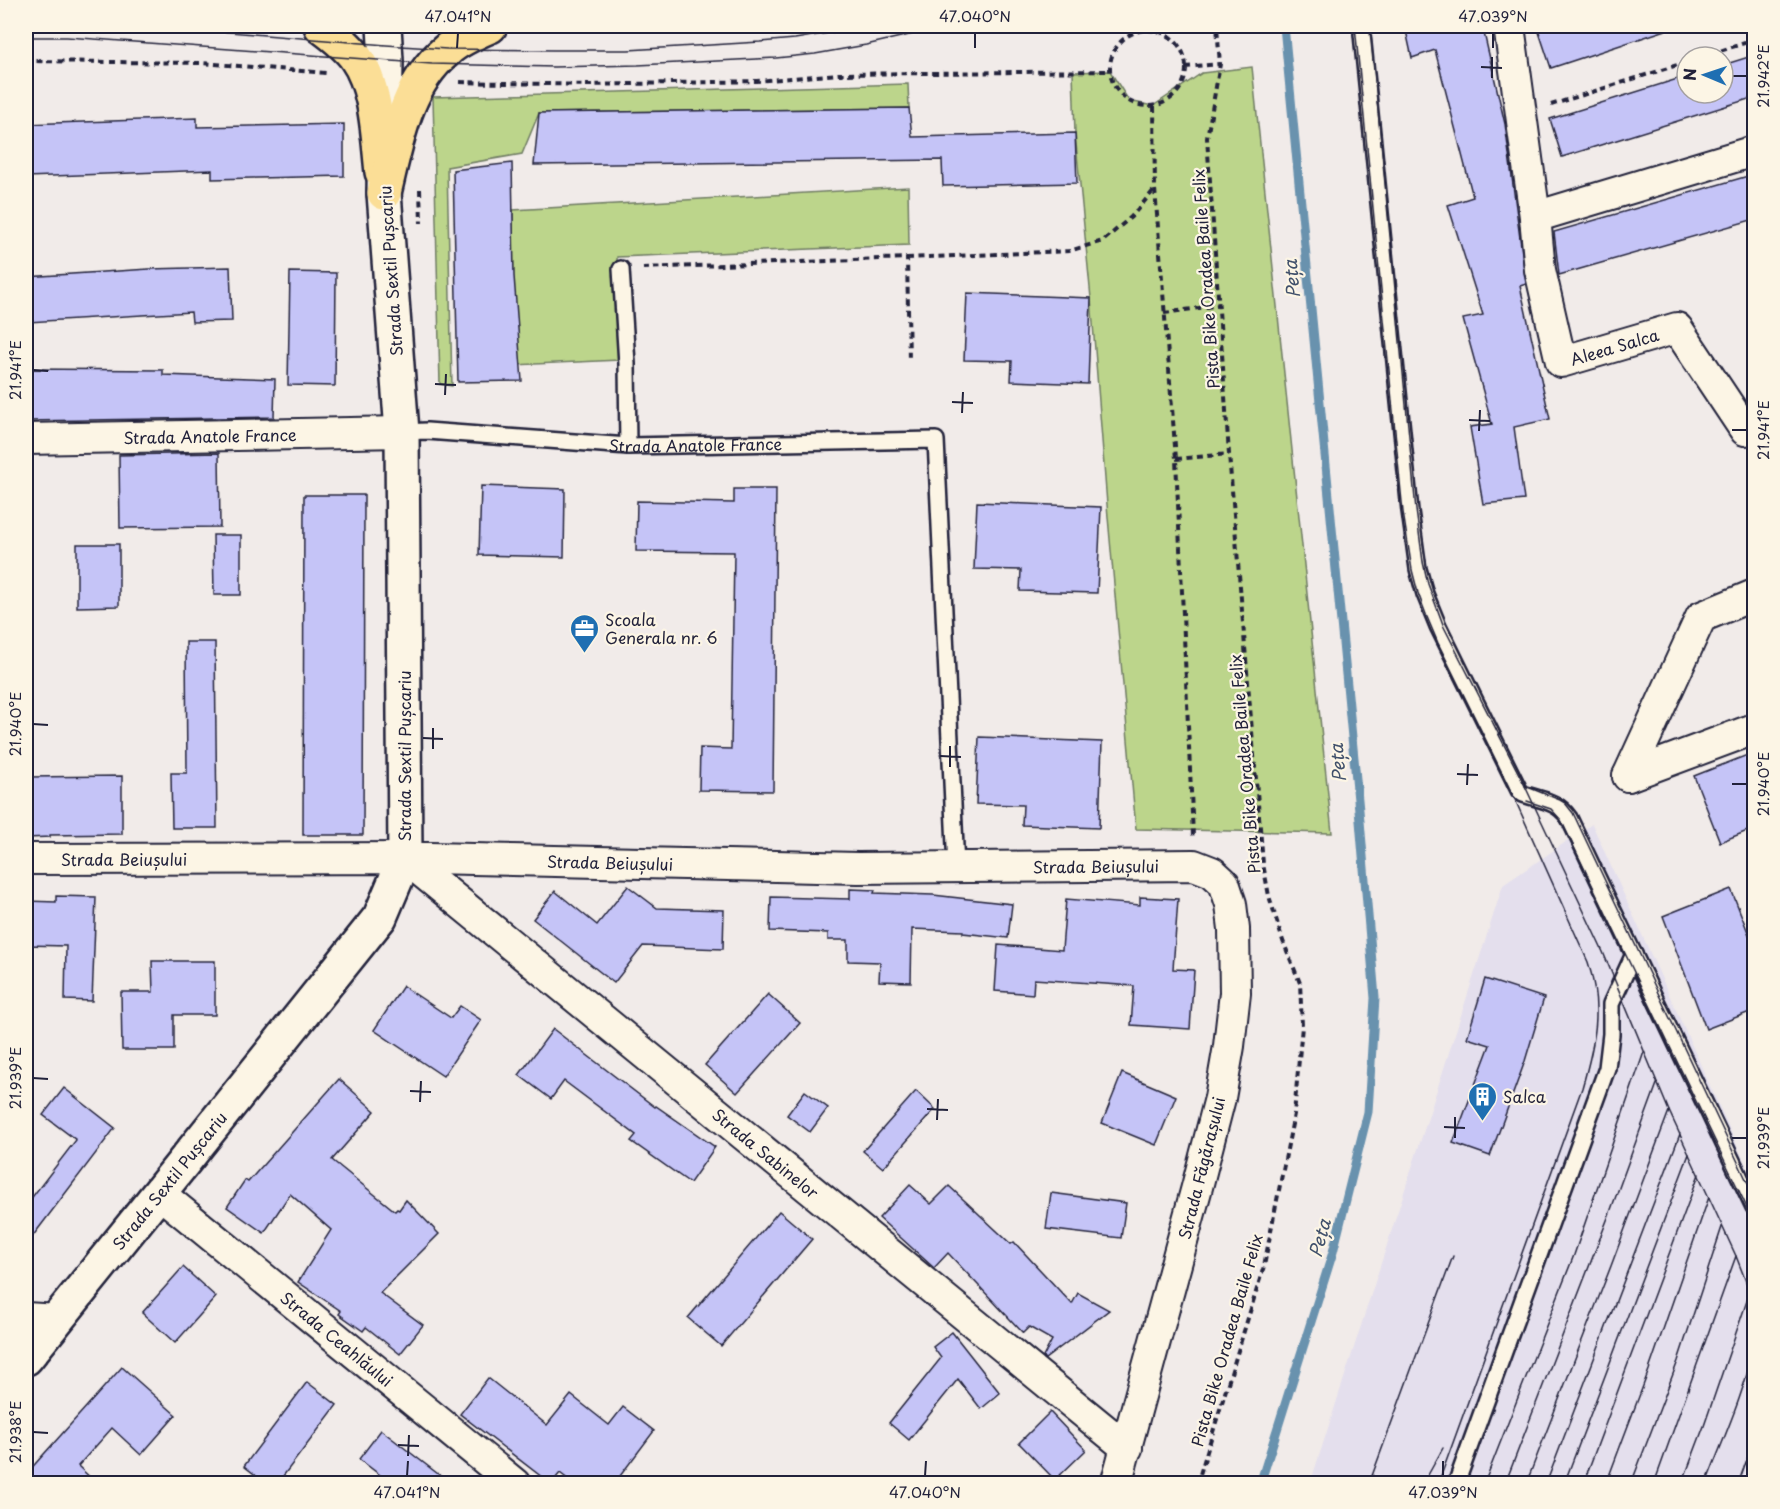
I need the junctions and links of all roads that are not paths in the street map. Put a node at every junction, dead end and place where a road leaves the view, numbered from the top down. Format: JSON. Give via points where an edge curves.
{"nodes":[{"id":1,"x":321,"y":26,"type":"edge"},
{"id":2,"x":384,"y":26,"type":"edge"},
{"id":3,"x":490,"y":26,"type":"edge"},
{"id":4,"x":1509,"y":26,"type":"edge"},
{"id":5,"x":1362,"y":34,"type":"dead end"},
{"id":6,"x":1755,"y":151,"type":"edge"},
{"id":7,"x":384,"y":193,"type":"junction"},
{"id":8,"x":1535,"y":217,"type":"junction"},
{"id":9,"x":621,"y":269,"type":"road end"},
{"id":10,"x":1755,"y":420,"type":"edge"},
{"id":11,"x":402,"y":432,"type":"junction"},
{"id":12,"x":26,"y":439,"type":"edge"},
{"id":13,"x":628,"y":446,"type":"junction"},
{"id":14,"x":1755,"y":595,"type":"edge"},
{"id":15,"x":1755,"y":729,"type":"edge"},
{"id":16,"x":405,"y":858,"type":"junction"},
{"id":17,"x":26,"y":859,"type":"edge"},
{"id":18,"x":1194,"y":865,"type":"joint"},
{"id":19,"x":956,"y":868,"type":"junction"},
{"id":20,"x":1634,"y":954,"type":"junction"},
{"id":21,"x":159,"y":1193,"type":"junction"},
{"id":22,"x":1755,"y":1207,"type":"edge"},
{"id":23,"x":41,"y":1319,"type":"edge"},
{"id":24,"x":26,"y":1358,"type":"edge"},
{"id":25,"x":1127,"y":1448,"type":"junction"},
{"id":26,"x":515,"y":1484,"type":"edge"},
{"id":27,"x":1116,"y":1484,"type":"edge"},
{"id":28,"x":1456,"y":1484,"type":"edge"}],
"edges":[{"from":1,"to":7,"type":"main road","via":[[356,58],[366,77],[373,102]]},
{"from":2,"to":7,"type":"street","name":"Strada Sextil Pușcariu"},
{"from":3,"to":7,"type":"main road","via":[[447,49],[419,82],[404,117]]},
{"from":4,"to":8,"type":"street","name":"Aleea Salca"},
{"from":5,"to":20,"type":"lane","via":[[1410,512],[1425,594],[1519,790],[1563,809]]},
{"from":6,"to":8,"type":"street"},
{"from":7,"to":11,"type":"street","name":"Strada Sextil Pușcariu"},
{"from":8,"to":10,"type":"street","name":"Aleea Salca","via":[[1540,270],[1561,362],[1677,328],[1745,430]]},
{"from":9,"to":13,"type":"lane"},
{"from":11,"to":12,"type":"street","name":"Strada Anatole France"},
{"from":11,"to":13,"type":"lane","name":"Strada Anatole France"},
{"from":11,"to":16,"type":"street","name":"Strada Sextil Pușcariu"},
{"from":13,"to":19,"type":"lane","name":"Strada Anatole France","via":[[936,440]]},
{"from":14,"to":15,"type":"street","via":[[1701,616],[1628,776]]},
{"from":16,"to":17,"type":"street","name":"Strada Beiușului"},
{"from":16,"to":19,"type":"street","name":"Strada Beiușului"},
{"from":16,"to":21,"type":"street","name":"Strada Sextil Pușcariu","via":[[380,916]]},
{"from":16,"to":25,"type":"street","name":"Strada Sabinelor"},
{"from":18,"to":19,"type":"street","name":"Strada Beiușului"},
{"from":18,"to":25,"type":"street","name":"Strada Făgărașului","via":[[1212,872],[1224,883],[1231,904],[1235,993],[1229,1046],[1220,1098]]},
{"from":20,"to":22,"type":"lane"},
{"from":20,"to":28,"type":"lane","via":[[1611,1004],[1607,1068]]},
{"from":21,"to":23,"type":"street","name":"Strada Sextil Pușcariu"},
{"from":21,"to":26,"type":"street","name":"Strada Ceahlăului"},
{"from":23,"to":24,"type":"street","name":"Strada Sextil Pușcariu"},
{"from":25,"to":27,"type":"street","name":"Strada Făgărașului"}]}
